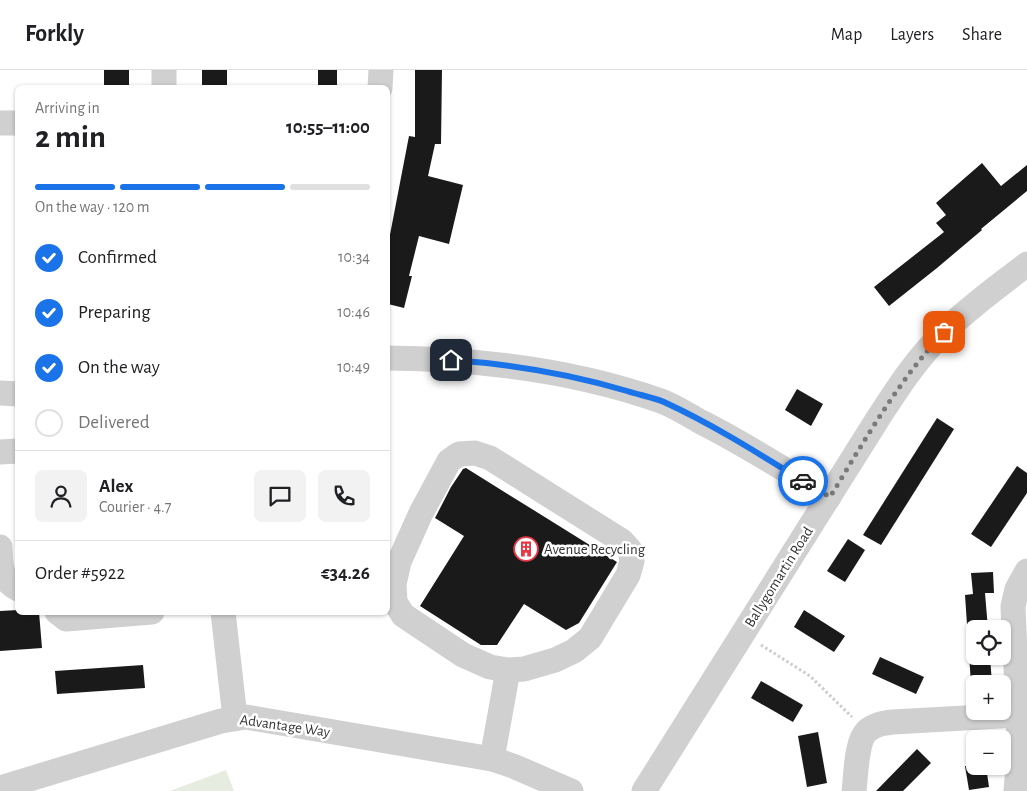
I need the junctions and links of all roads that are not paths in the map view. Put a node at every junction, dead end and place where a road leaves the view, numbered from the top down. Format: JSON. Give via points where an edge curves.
{"nodes":[{"id":1,"x":164,"y":70,"type":"edge"},
{"id":2,"x":381,"y":70,"type":"edge"},
{"id":3,"x":164,"y":85,"type":"edge"},
{"id":4,"x":380,"y":85,"type":"edge"},
{"id":5,"x":0,"y":122,"type":"edge"},
{"id":6,"x":15,"y":122,"type":"edge"},
{"id":7,"x":1027,"y":264,"type":"edge"},
{"id":8,"x":390,"y":358,"type":"edge"},
{"id":9,"x":0,"y":393,"type":"edge"},
{"id":10,"x":15,"y":394,"type":"edge"},
{"id":11,"x":15,"y":451,"type":"edge"},
{"id":12,"x":0,"y":452,"type":"edge"},
{"id":13,"x":830,"y":497,"type":"junction"},
{"id":14,"x":0,"y":548,"type":"edge"},
{"id":15,"x":1027,"y":571,"type":"edge"},
{"id":16,"x":15,"y":587,"type":"edge"},
{"id":17,"x":62,"y":615,"type":"edge"},
{"id":18,"x":109,"y":615,"type":"edge"},
{"id":19,"x":223,"y":615,"type":"edge"},
{"id":20,"x":508,"y":670,"type":"junction"},
{"id":21,"x":1018,"y":715,"type":"junction"},
{"id":22,"x":235,"y":718,"type":"junction"},
{"id":23,"x":492,"y":759,"type":"junction"},
{"id":24,"x":1023,"y":766,"type":"edge"},
{"id":25,"x":0,"y":788,"type":"edge"},
{"id":26,"x":571,"y":791,"type":"edge"},
{"id":27,"x":644,"y":791,"type":"edge"},
{"id":28,"x":854,"y":791,"type":"edge"},
{"id":29,"x":1016,"y":791,"type":"edge"}],
"edges":[{"from":1,"to":3,"type":"street"},
{"from":2,"to":4,"type":"street"},
{"from":5,"to":6,"type":"street"},
{"from":7,"to":13,"type":"street","name":"Ballygomartin Road","via":[[953,324],[922,356]]},
{"from":8,"to":13,"type":"street","via":[[482,362],[550,372],[662,402],[722,432]]},
{"from":9,"to":10,"type":"street"},
{"from":11,"to":12,"type":"street"},
{"from":13,"to":27,"type":"street","name":"Ballygomartin Road"},
{"from":14,"to":16,"type":"street","via":[[2,574],[7,583]]},
{"from":15,"to":21,"type":"street","via":[[1013,606]]},
{"from":17,"to":18,"type":"street","via":[[66,618]]},
{"from":19,"to":22,"type":"street"},
{"from":20,"to":20,"type":"street","via":[[490,667],[463,655],[403,615],[395,602],[394,584],[399,562],[449,462],[459,454],[475,453],[490,458],[622,541],[630,550],[632,561],[628,575],[590,638],[555,660]]},
{"from":20,"to":23,"type":"street"},
{"from":21,"to":24,"type":"street"},
{"from":21,"to":28,"type":"street","via":[[878,724],[866,731],[860,742]]},
{"from":22,"to":23,"type":"street","name":"Advantage Way"},
{"from":22,"to":25,"type":"street","name":"Advantage Way"},
{"from":23,"to":26,"type":"street","name":"Advantage Way"},
{"from":24,"to":29,"type":"street"}]}
